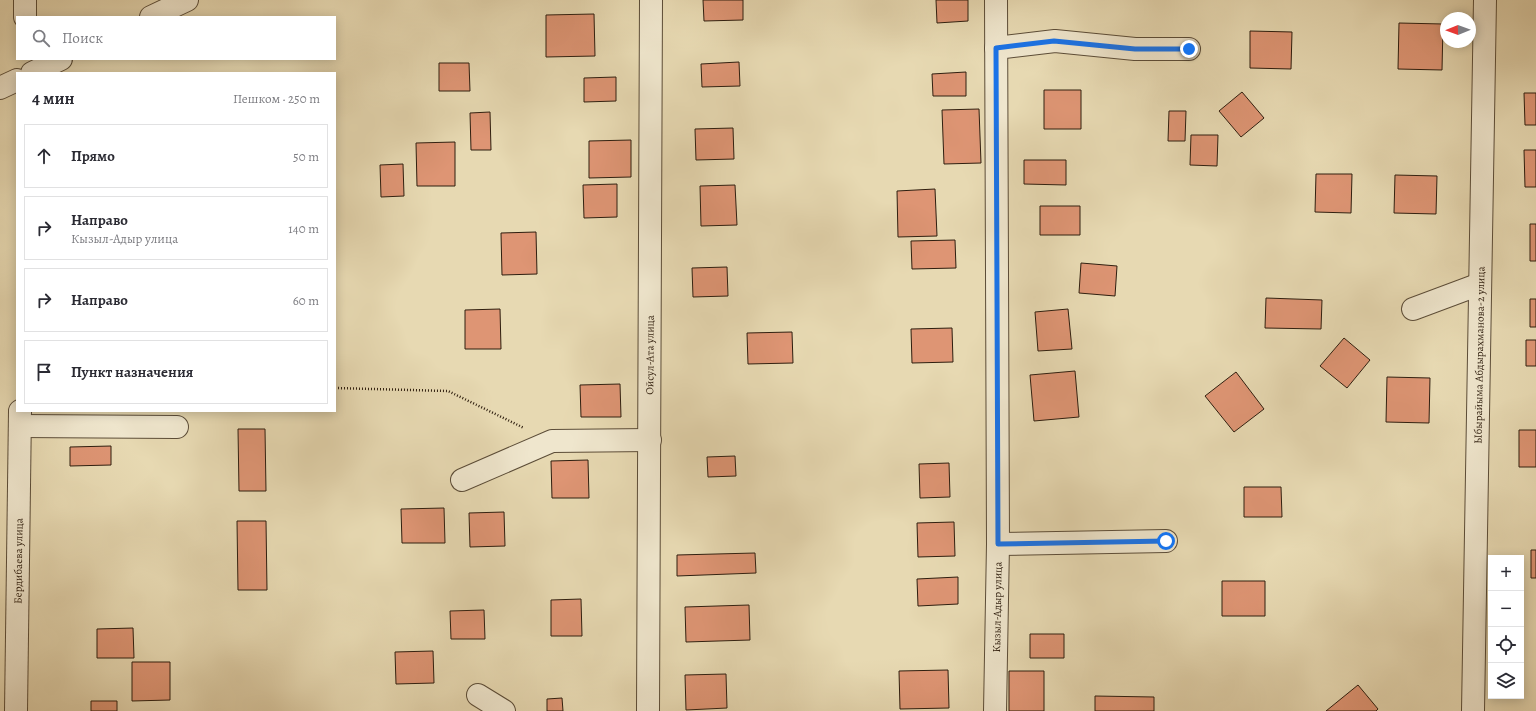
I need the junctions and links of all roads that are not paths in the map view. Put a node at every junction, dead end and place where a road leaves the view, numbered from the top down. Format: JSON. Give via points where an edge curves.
{"nodes":[{"id":1,"x":25,"y":0,"type":"edge"},
{"id":2,"x":187,"y":0,"type":"edge"},
{"id":3,"x":652,"y":0,"type":"edge"},
{"id":4,"x":996,"y":0,"type":"edge"},
{"id":5,"x":1485,"y":0,"type":"edge"},
{"id":6,"x":26,"y":16,"type":"edge"},
{"id":7,"x":153,"y":16,"type":"edge"},
{"id":8,"x":996,"y":48,"type":"junction"},
{"id":9,"x":1189,"y":49,"type":"dead end"},
{"id":10,"x":26,"y":60,"type":"edge"},
{"id":11,"x":60,"y":60,"type":"edge"},
{"id":12,"x":26,"y":72,"type":"edge"},
{"id":13,"x":34,"y":72,"type":"edge"},
{"id":14,"x":16,"y":80,"type":"edge"},
{"id":15,"x":0,"y":88,"type":"edge"},
{"id":16,"x":1480,"y":284,"type":"junction"},
{"id":17,"x":1413,"y":309,"type":"dead end"},
{"id":18,"x":20,"y":419,"type":"edge"},
{"id":19,"x":177,"y":427,"type":"dead end"},
{"id":20,"x":650,"y":440,"type":"junction"},
{"id":21,"x":462,"y":480,"type":"dead end"},
{"id":22,"x":1166,"y":541,"type":"dead end"},
{"id":23,"x":998,"y":544,"type":"junction"},
{"id":24,"x":8,"y":590,"type":"edge"},
{"id":25,"x":478,"y":694,"type":"dead end"},
{"id":26,"x":16,"y":711,"type":"edge"},
{"id":27,"x":504,"y":711,"type":"edge"},
{"id":28,"x":648,"y":711,"type":"edge"},
{"id":29,"x":996,"y":711,"type":"edge"},
{"id":30,"x":1473,"y":711,"type":"edge"}],
"edges":[{"from":1,"to":6,"type":"street"},
{"from":2,"to":7,"type":"street"},
{"from":3,"to":20,"type":"street","name":"Ойсул-Ата улица"},
{"from":4,"to":8,"type":"street","name":"Кызыл-Адыр улица"},
{"from":5,"to":16,"type":"street","name":"Ыбырайыма Абдырахманова-2 улица"},
{"from":8,"to":9,"type":"street","via":[[1054,41],[1135,49]]},
{"from":8,"to":23,"type":"street","name":"Кызыл-Адыр улица"},
{"from":10,"to":12,"type":"street"},
{"from":11,"to":13,"type":"street"},
{"from":14,"to":15,"type":"street"},
{"from":16,"to":17,"type":"street"},
{"from":16,"to":30,"type":"street","name":"Ыбырайыма Абдырахманова-2 улица"},
{"from":18,"to":19,"type":"street"},
{"from":18,"to":24,"type":"street","name":"Бердибаева улица"},
{"from":20,"to":21,"type":"street","via":[[552,441]]},
{"from":20,"to":28,"type":"street","name":"Ойсул-Ата улица"},
{"from":22,"to":23,"type":"street"},
{"from":23,"to":29,"type":"street","name":"Кызыл-Адыр улица"},
{"from":24,"to":26,"type":"street","name":"Бердибаева улица"},
{"from":25,"to":27,"type":"street"}]}
